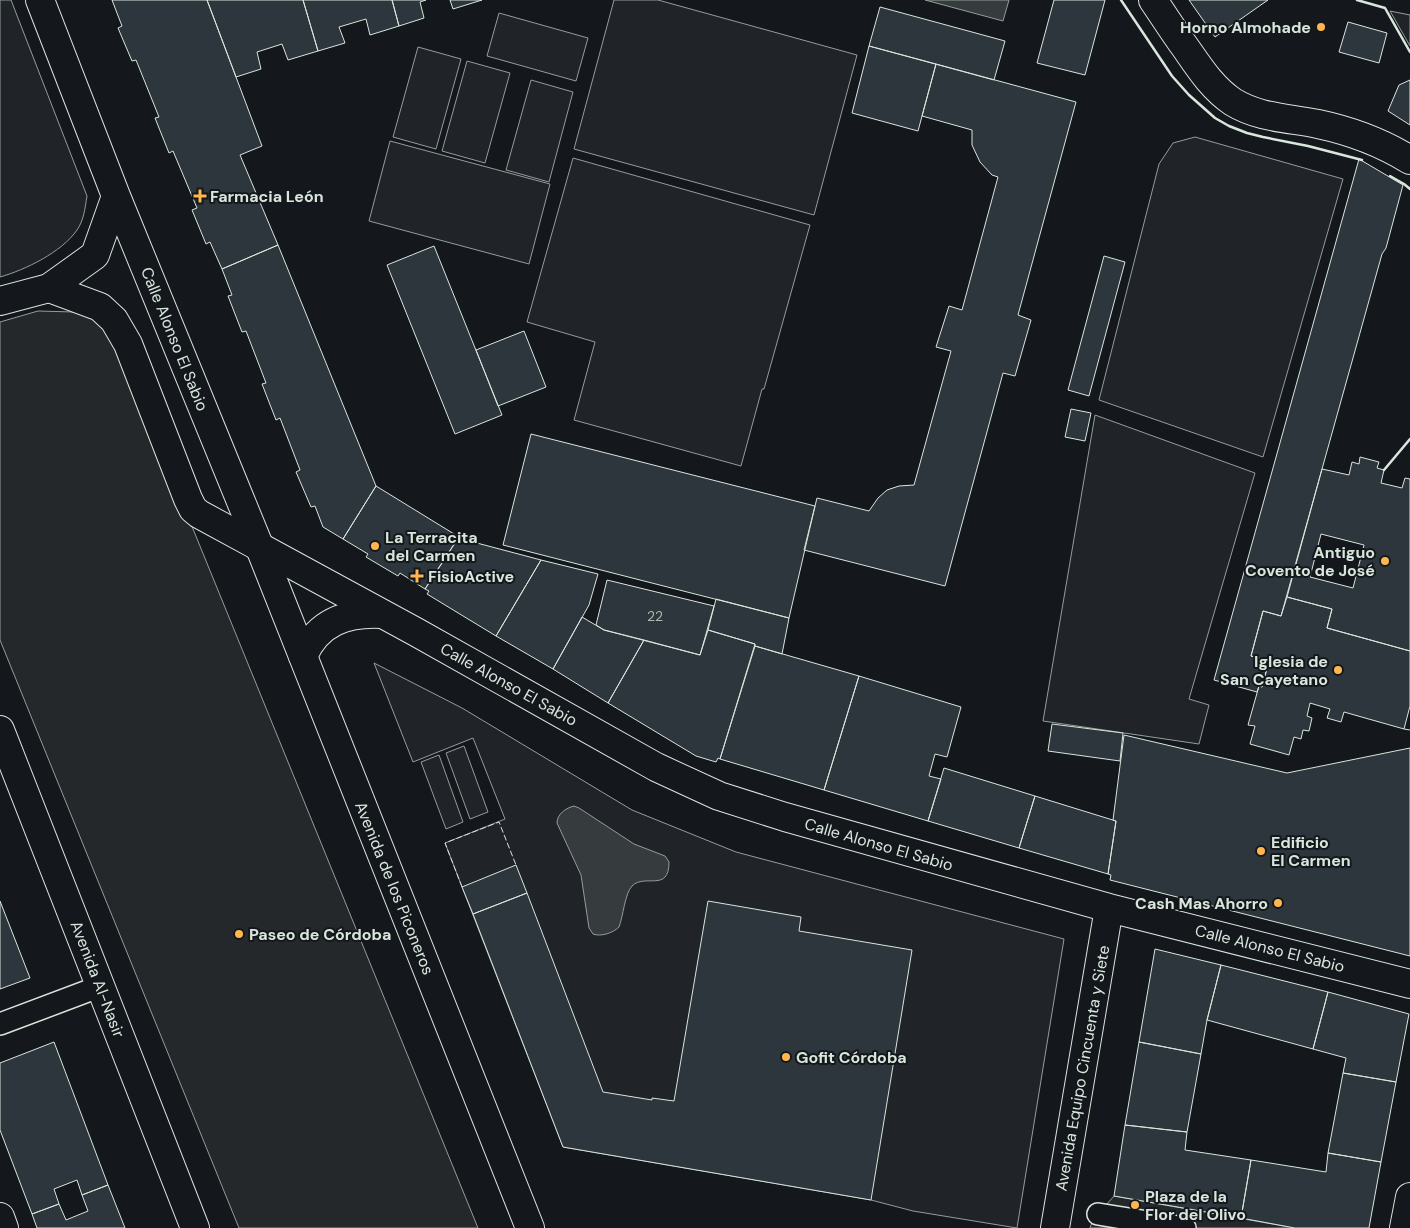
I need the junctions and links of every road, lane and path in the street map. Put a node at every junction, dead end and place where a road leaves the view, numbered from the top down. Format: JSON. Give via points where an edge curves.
{"nodes":[{"id":1,"x":40,"y":0,"type":"edge"},
{"id":2,"x":1153,"y":0,"type":"edge"},
{"id":3,"x":1410,"y":160,"type":"edge"},
{"id":4,"x":116,"y":196,"type":"junction"},
{"id":5,"x":49,"y":288,"type":"junction"},
{"id":6,"x":0,"y":301,"type":"edge"},
{"id":7,"x":260,"y":548,"type":"junction"},
{"id":8,"x":382,"y":614,"type":"junction"},
{"id":9,"x":303,"y":656,"type":"junction"},
{"id":10,"x":0,"y":730,"type":"edge"},
{"id":11,"x":1110,"y":908,"type":"junction"},
{"id":12,"x":1410,"y":984,"type":"edge"},
{"id":13,"x":101,"y":986,"type":"junction"},
{"id":14,"x":0,"y":1024,"type":"edge"},
{"id":15,"x":1410,"y":1197,"type":"edge"},
{"id":16,"x":1098,"y":1214,"type":"dead end"},
{"id":17,"x":0,"y":1217,"type":"edge"},
{"id":18,"x":4,"y":1228,"type":"edge"},
{"id":19,"x":196,"y":1228,"type":"edge"},
{"id":20,"x":530,"y":1228,"type":"edge"},
{"id":21,"x":1055,"y":1228,"type":"edge"},
{"id":22,"x":1185,"y":1228,"type":"edge"},
{"id":23,"x":1404,"y":1228,"type":"edge"}],
"edges":[{"from":1,"to":4,"type":"street","name":"Calle Alonso El Sabio"},
{"from":2,"to":3,"type":"street","via":[[1216,88],[1234,102],[1261,115],[1353,132]]},
{"from":4,"to":5,"type":"street","via":[[94,254]]},
{"from":4,"to":7,"type":"street","name":"Calle Alonso El Sabio"},
{"from":5,"to":6,"type":"street"},
{"from":5,"to":7,"type":"street","via":[[100,307],[114,320],[128,344],[190,504],[205,518]]},
{"from":7,"to":8,"type":"street","name":"Calle Alonso El Sabio"},
{"from":7,"to":9,"type":"street","name":"Avenida de los Piconeros"},
{"from":8,"to":9,"type":"street","name":"Calle Alonso El Sabio","via":[[357,614],[334,621],[317,634]]},
{"from":8,"to":11,"type":"street","name":"Calle Alonso El Sabio","via":[[656,767],[719,796],[785,818]]},
{"from":9,"to":20,"type":"street","name":"Avenida de los Piconeros"},
{"from":10,"to":13,"type":"street","name":"Avenida Al-Nasir"},
{"from":11,"to":12,"type":"street","name":"Calle Alonso El Sabio"},
{"from":11,"to":21,"type":"street","name":"Avenida Equipo Cincuenta y Siete"},
{"from":13,"to":14,"type":"street"},
{"from":13,"to":19,"type":"street","name":"Avenida Al-Nasir"},
{"from":15,"to":23,"type":"street"},
{"from":16,"to":22,"type":"street"},
{"from":17,"to":18,"type":"street"}]}
